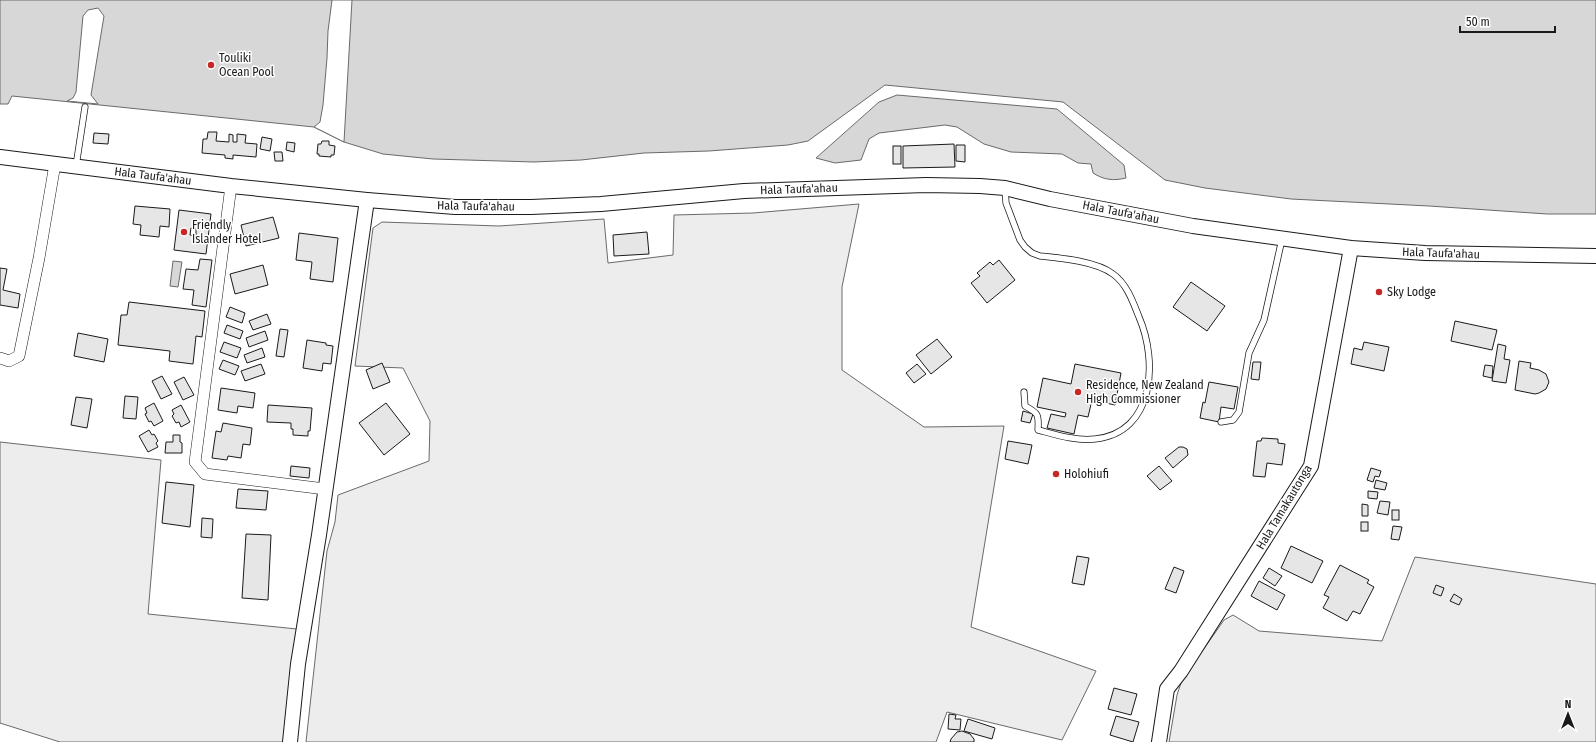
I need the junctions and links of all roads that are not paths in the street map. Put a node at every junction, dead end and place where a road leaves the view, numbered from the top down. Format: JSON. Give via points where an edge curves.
{"nodes":[{"id":1,"x":85,"y":107,"type":"dead end"},
{"id":2,"x":0,"y":157,"type":"edge"},
{"id":3,"x":55,"y":164,"type":"junction"},
{"id":4,"x":76,"y":166,"type":"junction"},
{"id":5,"x":231,"y":186,"type":"junction"},
{"id":6,"x":1005,"y":188,"type":"junction"},
{"id":7,"x":367,"y":200,"type":"junction"},
{"id":8,"x":1282,"y":239,"type":"junction"},
{"id":9,"x":1351,"y":248,"type":"junction"},
{"id":10,"x":1596,"y":256,"type":"edge"},
{"id":11,"x":0,"y":358,"type":"edge"},
{"id":12,"x":1024,"y":392,"type":"dead end"},
{"id":13,"x":1221,"y":422,"type":"dead end"},
{"id":14,"x":325,"y":489,"type":"junction"},
{"id":15,"x":290,"y":742,"type":"edge"},
{"id":16,"x":1159,"y":742,"type":"edge"}],
"edges":[{"from":1,"to":4,"type":"lane"},
{"from":2,"to":3,"type":"street","name":"Hala Taufa'ahau"},
{"from":3,"to":4,"type":"street","name":"Hala Taufa'ahau"},
{"from":3,"to":11,"type":"street","via":[[19,356],[8,361]]},
{"from":4,"to":5,"type":"street","name":"Hala Taufa'ahau"},
{"from":5,"to":7,"type":"street","name":"Hala Taufa'ahau"},
{"from":5,"to":14,"type":"street","via":[[195,462],[206,474]]},
{"from":6,"to":7,"type":"street","name":"Hala Taufa'ahau","via":[[926,185],[744,191],[601,204],[531,207],[455,207]]},
{"from":6,"to":8,"type":"street","name":"Hala Taufa'ahau","via":[[1193,226]]},
{"from":6,"to":12,"type":"lane","via":[[1006,203],[1025,247],[1040,256],[1093,265],[1112,273],[1125,286],[1144,329],[1149,354],[1150,378],[1145,399],[1137,416],[1121,430],[1096,439],[1077,440],[1038,430],[1039,417],[1036,412],[1025,406]]},
{"from":7,"to":14,"type":"street"},
{"from":8,"to":9,"type":"street","name":"Hala Taufa'ahau"},
{"from":8,"to":13,"type":"lane","via":[[1264,320],[1249,353],[1240,412],[1233,420]]},
{"from":9,"to":10,"type":"street","name":"Hala Taufa'ahau","via":[[1425,253]]},
{"from":9,"to":16,"type":"street","name":"Hala Tamakautonga","via":[[1311,466],[1167,689]]},
{"from":14,"to":15,"type":"street","via":[[298,664]]}]}
